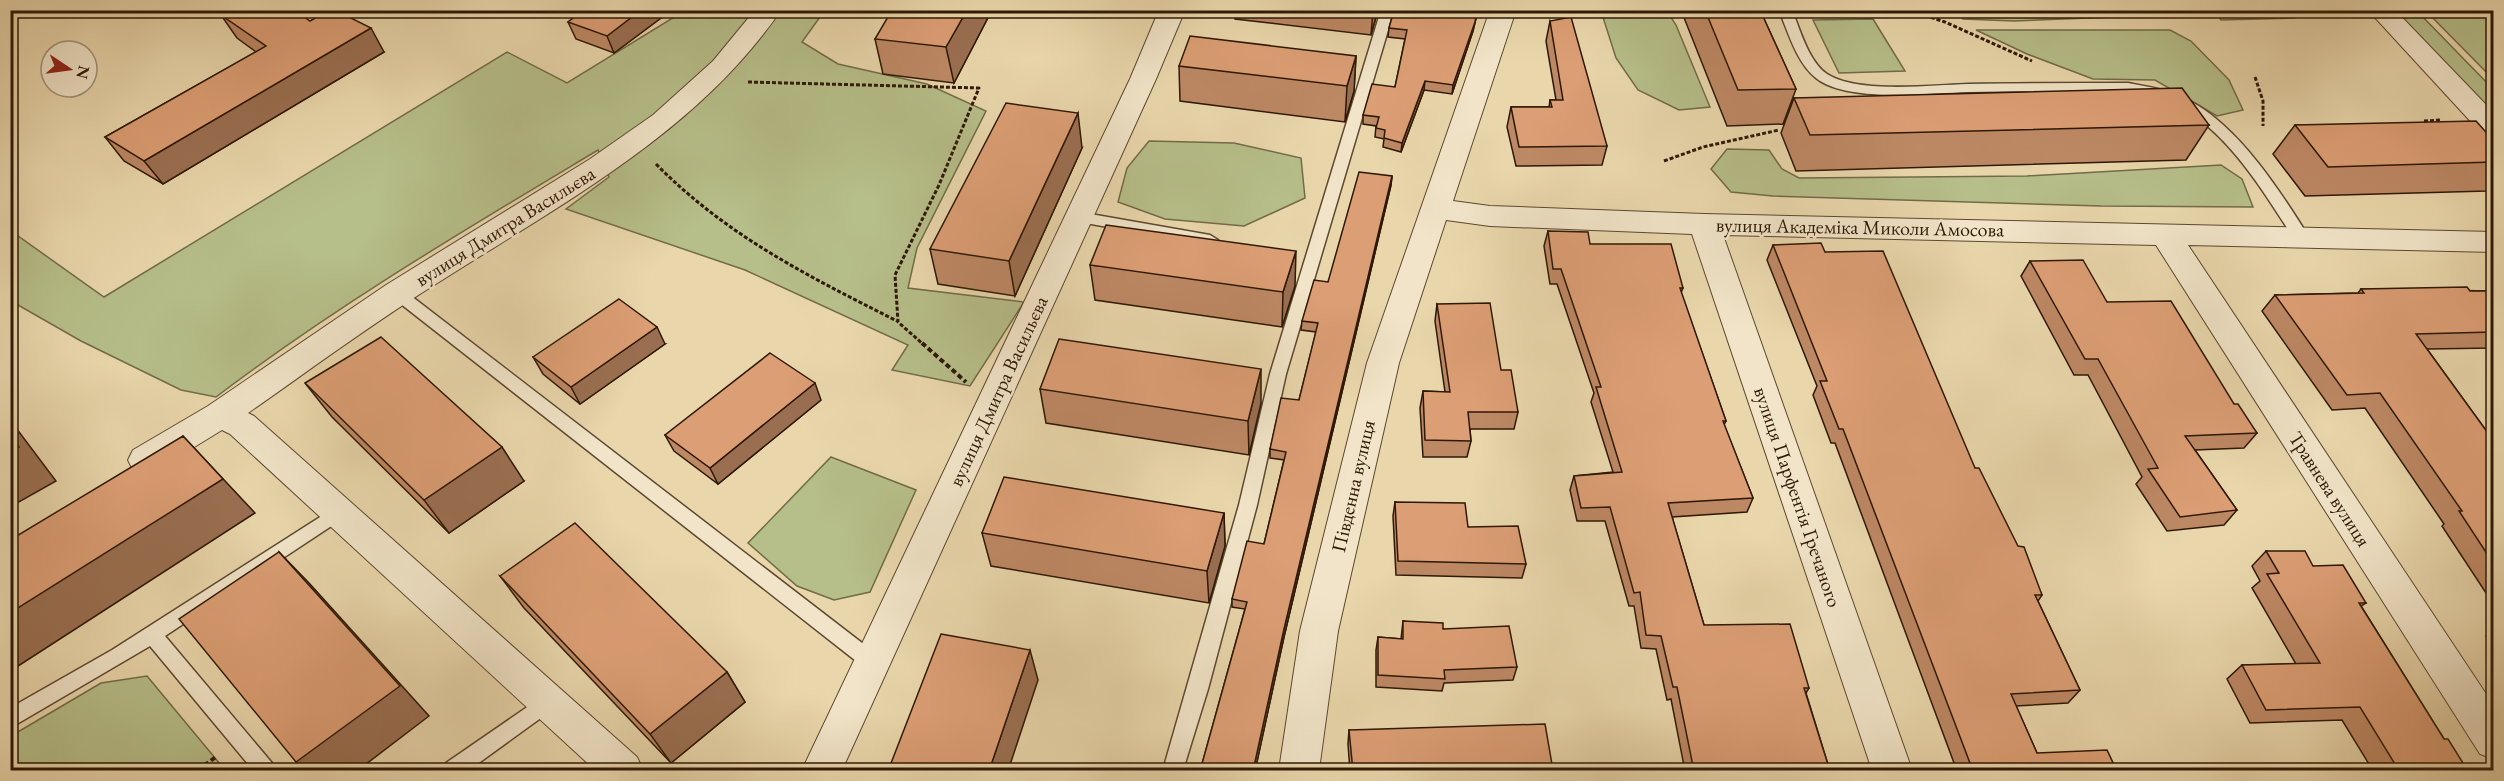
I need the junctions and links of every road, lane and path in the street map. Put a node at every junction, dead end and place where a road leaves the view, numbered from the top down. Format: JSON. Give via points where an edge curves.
{"nodes":[{"id":1,"x":769,"y":10,"type":"edge"},
{"id":2,"x":1172,"y":10,"type":"edge"},
{"id":3,"x":1388,"y":10,"type":"edge"},
{"id":4,"x":1503,"y":10,"type":"edge"},
{"id":5,"x":1785,"y":10,"type":"edge"},
{"id":6,"x":1908,"y":10,"type":"edge"},
{"id":7,"x":2380,"y":10,"type":"edge"},
{"id":8,"x":2034,"y":62,"type":"dead end"},
{"id":9,"x":2255,"y":77,"type":"dead end"},
{"id":10,"x":705,"y":82,"type":"junction"},
{"id":11,"x":2263,"y":126,"type":"dead end"},
{"id":12,"x":1779,"y":130,"type":"dead end"},
{"id":13,"x":2493,"y":130,"type":"edge"},
{"id":14,"x":645,"y":134,"type":"junction"},
{"id":15,"x":1664,"y":161,"type":"dead end"},
{"id":16,"x":1436,"y":209,"type":"junction"},
{"id":17,"x":1079,"y":217,"type":"junction"},
{"id":18,"x":1704,"y":224,"type":"junction"},
{"id":19,"x":2166,"y":236,"type":"junction"},
{"id":20,"x":2302,"y":239,"type":"junction"},
{"id":21,"x":2493,"y":242,"type":"edge"},
{"id":22,"x":1230,"y":244,"type":"edge"},
{"id":23,"x":397,"y":293,"type":"junction"},
{"id":24,"x":898,"y":321,"type":"junction"},
{"id":25,"x":991,"y":405,"type":"junction"},
{"id":26,"x":220,"y":415,"type":"junction"},
{"id":27,"x":120,"y":475,"type":"edge"},
{"id":28,"x":339,"y":512,"type":"junction"},
{"id":29,"x":152,"y":634,"type":"junction"},
{"id":30,"x":872,"y":662,"type":"junction"},
{"id":31,"x":549,"y":701,"type":"junction"},
{"id":32,"x":10,"y":719,"type":"edge"},
{"id":33,"x":2493,"y":741,"type":"edge"},
{"id":34,"x":10,"y":763,"type":"edge"},
{"id":35,"x":15,"y":771,"type":"edge"},
{"id":36,"x":265,"y":771,"type":"edge"},
{"id":37,"x":453,"y":771,"type":"edge"},
{"id":38,"x":623,"y":771,"type":"edge"},
{"id":39,"x":822,"y":771,"type":"edge"},
{"id":40,"x":1173,"y":771,"type":"edge"},
{"id":41,"x":1299,"y":771,"type":"edge"},
{"id":42,"x":1892,"y":771,"type":"edge"}],
"edges":[{"from":1,"to":10,"type":"street","name":"вулиця Дмитра Васильєва"},
{"from":2,"to":17,"type":"street","name":"вулиця Дмитра Васильєва"},
{"from":3,"to":40,"type":"lane","via":[[1372,69],[1306,258],[1248,505]]},
{"from":4,"to":16,"type":"street"},
{"from":5,"to":20,"type":"lane","via":[[1814,69],[1838,84],[1901,89],[2128,87],[2168,94],[2194,109],[2244,155]]},
{"from":6,"to":8,"type":"path","via":[[1945,22]]},
{"from":7,"to":13,"type":"street"},
{"from":9,"to":11,"type":"path","via":[[2263,101]]},
{"from":10,"to":14,"type":"street","name":"вулиця Дмитра Васильєва"},
{"from":10,"to":24,"type":"path","via":[[979,88],[939,185],[895,275]]},
{"from":12,"to":15,"type":"path","via":[[1703,147]]},
{"from":14,"to":23,"type":"street","name":"вулиця Дмитра Васильєва"},
{"from":14,"to":24,"type":"path","via":[[655,163],[678,189],[757,248]]},
{"from":16,"to":18,"type":"street","name":"вулиця Академіка Миколи Амосова","via":[[1490,216]]},
{"from":16,"to":41,"type":"street","name":"Південна вулиця","via":[[1383,363],[1319,631]]},
{"from":17,"to":22,"type":"lane"},
{"from":17,"to":25,"type":"street","name":"вулиця Дмитра Васильєва"},
{"from":18,"to":19,"type":"street","name":"вулиця Академіка Миколи Амосова"},
{"from":18,"to":42,"type":"street","name":"вулиця Парфентія Гречаного"},
{"from":19,"to":20,"type":"street","name":"вулиця Академіка Миколи Амосова"},
{"from":19,"to":33,"type":"street","name":"Травнева вулиця"},
{"from":20,"to":21,"type":"street","name":"вулиця Академіка Миколи Амосова"},
{"from":23,"to":26,"type":"street","name":"вулиця Дмитра Васильєва"},
{"from":23,"to":30,"type":"lane"},
{"from":24,"to":25,"type":"path"},
{"from":25,"to":30,"type":"street","name":"вулиця Дмитра Васильєва"},
{"from":26,"to":27,"type":"street","name":"вулиця Дмитра Васильєва"},
{"from":26,"to":28,"type":"street","via":[[242,425]]},
{"from":28,"to":29,"type":"lane"},
{"from":28,"to":31,"type":"street"},
{"from":29,"to":32,"type":"lane"},
{"from":29,"to":36,"type":"lane"},
{"from":30,"to":39,"type":"street","name":"вулиця Дмитра Васильєва"},
{"from":31,"to":37,"type":"lane"},
{"from":31,"to":38,"type":"street"},
{"from":34,"to":35,"type":"path"}]}
